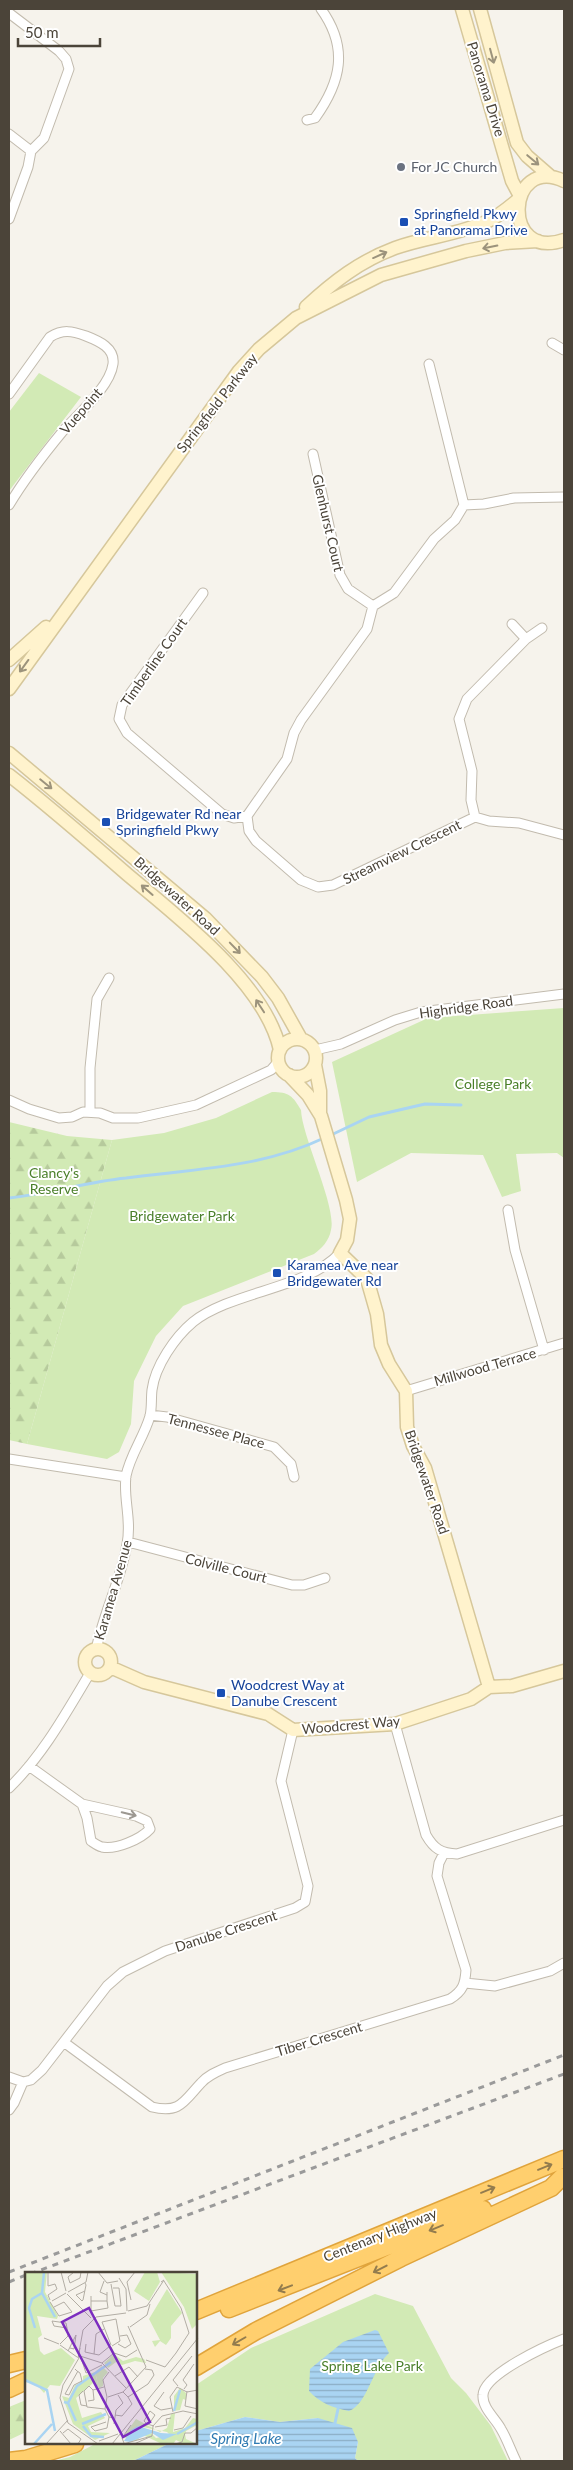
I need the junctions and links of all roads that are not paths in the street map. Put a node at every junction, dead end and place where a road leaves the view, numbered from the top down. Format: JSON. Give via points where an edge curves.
{"nodes":[{"id":1,"x":321,"y":9,"type":"edge"},
{"id":2,"x":462,"y":9,"type":"edge"},
{"id":3,"x":480,"y":9,"type":"edge"},
{"id":4,"x":9,"y":13,"type":"edge"},
{"id":5,"x":307,"y":120,"type":"dead end"},
{"id":6,"x":9,"y":134,"type":"edge"},
{"id":7,"x":31,"y":151,"type":"junction"},
{"id":8,"x":550,"y":176,"type":"junction"},
{"id":9,"x":564,"y":181,"type":"edge"},
{"id":10,"x":519,"y":197,"type":"junction"},
{"id":11,"x":9,"y":219,"type":"edge"},
{"id":12,"x":564,"y":240,"type":"edge"},
{"id":13,"x":538,"y":241,"type":"junction"},
{"id":14,"x":296,"y":318,"type":"junction"},
{"id":15,"x":552,"y":344,"type":"dead end"},
{"id":16,"x":564,"y":350,"type":"edge"},
{"id":17,"x":429,"y":364,"type":"dead end"},
{"id":18,"x":9,"y":394,"type":"edge"},
{"id":19,"x":313,"y":454,"type":"dead end"},
{"id":20,"x":564,"y":497,"type":"edge"},
{"id":21,"x":9,"y":505,"type":"edge"},
{"id":22,"x":464,"y":505,"type":"junction"},
{"id":23,"x":203,"y":593,"type":"dead end"},
{"id":24,"x":68,"y":606,"type":"junction"},
{"id":25,"x":373,"y":606,"type":"junction"},
{"id":26,"x":512,"y":624,"type":"dead end"},
{"id":27,"x":542,"y":628,"type":"dead end"},
{"id":28,"x":526,"y":639,"type":"junction"},
{"id":29,"x":9,"y":660,"type":"edge"},
{"id":30,"x":9,"y":689,"type":"edge"},
{"id":31,"x":9,"y":753,"type":"edge"},
{"id":32,"x":9,"y":775,"type":"edge"},
{"id":33,"x":247,"y":816,"type":"junction"},
{"id":34,"x":475,"y":817,"type":"junction"},
{"id":35,"x":564,"y":835,"type":"edge"},
{"id":36,"x":109,"y":978,"type":"dead end"},
{"id":37,"x":564,"y":994,"type":"edge"},
{"id":38,"x":301,"y":1039,"type":"junction"},
{"id":39,"x":315,"y":1050,"type":"junction"},
{"id":40,"x":280,"y":1065,"type":"junction"},
{"id":41,"x":315,"y":1065,"type":"junction"},
{"id":42,"x":9,"y":1100,"type":"edge"},
{"id":43,"x":90,"y":1112,"type":"junction"},
{"id":44,"x":320,"y":1116,"type":"junction"},
{"id":45,"x":508,"y":1210,"type":"dead end"},
{"id":46,"x":340,"y":1253,"type":"junction"},
{"id":47,"x":564,"y":1343,"type":"edge"},
{"id":48,"x":544,"y":1350,"type":"junction"},
{"id":49,"x":406,"y":1391,"type":"junction"},
{"id":50,"x":150,"y":1415,"type":"junction"},
{"id":51,"x":9,"y":1460,"type":"edge"},
{"id":52,"x":294,"y":1476,"type":"dead end"},
{"id":53,"x":126,"y":1477,"type":"junction"},
{"id":54,"x":128,"y":1542,"type":"junction"},
{"id":55,"x":325,"y":1578,"type":"dead end"},
{"id":56,"x":96,"y":1650,"type":"junction"},
{"id":57,"x":110,"y":1667,"type":"junction"},
{"id":58,"x":564,"y":1671,"type":"edge"},
{"id":59,"x":90,"y":1673,"type":"junction"},
{"id":60,"x":490,"y":1687,"type":"junction"},
{"id":61,"x":395,"y":1724,"type":"junction"},
{"id":62,"x":292,"y":1730,"type":"junction"},
{"id":63,"x":30,"y":1766,"type":"junction"},
{"id":64,"x":9,"y":1788,"type":"edge"},
{"id":65,"x":82,"y":1804,"type":"junction"},
{"id":66,"x":564,"y":1820,"type":"edge"},
{"id":67,"x":444,"y":1853,"type":"junction"},
{"id":68,"x":564,"y":1963,"type":"edge"},
{"id":69,"x":465,"y":1983,"type":"junction"},
{"id":70,"x":65,"y":2043,"type":"junction"},
{"id":71,"x":9,"y":2076,"type":"edge"},
{"id":72,"x":23,"y":2082,"type":"junction"},
{"id":73,"x":9,"y":2110,"type":"edge"},
{"id":74,"x":564,"y":2159,"type":"edge"},
{"id":75,"x":563,"y":2177,"type":"edge"},
{"id":76,"x":298,"y":2269,"type":"junction"},
{"id":77,"x":198,"y":2303,"type":"edge"},
{"id":78,"x":198,"y":2310,"type":"edge"},
{"id":79,"x":198,"y":2321,"type":"edge"},
{"id":80,"x":564,"y":2340,"type":"edge"},
{"id":81,"x":25,"y":2360,"type":"edge"},
{"id":82,"x":9,"y":2364,"type":"edge"},
{"id":83,"x":198,"y":2366,"type":"edge"},
{"id":84,"x":25,"y":2382,"type":"edge"},
{"id":85,"x":25,"y":2386,"type":"edge"},
{"id":86,"x":9,"y":2391,"type":"edge"},
{"id":87,"x":72,"y":2445,"type":"edge"},
{"id":88,"x":9,"y":2461,"type":"edge"},
{"id":89,"x":516,"y":2461,"type":"edge"}],
"edges":[{"from":1,"to":5,"type":"street","via":[[339,46],[338,65],[330,96],[315,118]]},
{"from":2,"to":10,"type":"street","name":"Panorama Drive"},
{"from":3,"to":8,"type":"street","name":"Panorama Drive","one_way":true,"via":[[517,143]]},
{"from":4,"to":7,"type":"street","via":[[59,51],[69,68],[44,138]]},
{"from":6,"to":7,"type":"street"},
{"from":7,"to":11,"type":"street"},
{"from":8,"to":9,"type":"street"},
{"from":8,"to":10,"type":"street","via":[[529,184]]},
{"from":10,"to":13,"type":"street","via":[[520,224],[530,237]]},
{"from":14,"to":10,"type":"street","one_way":true,"via":[[323,291],[355,267],[396,248],[489,221]]},
{"from":12,"to":13,"type":"street","name":"Springfield Parkway","via":[[554,243]]},
{"from":13,"to":14,"type":"street","name":"Springfield Parkway","one_way":true,"via":[[466,251],[381,275]]},
{"from":14,"to":24,"type":"street","name":"Springfield Parkway","via":[[265,343],[239,371]]},
{"from":15,"to":16,"type":"street"},
{"from":17,"to":22,"type":"street"},
{"from":18,"to":21,"type":"street","name":"Vuepoint","via":[[50,337],[59,332],[69,331],[99,341],[112,356],[113,364],[106,382],[62,432]]},
{"from":19,"to":25,"type":"street","name":"Glenhurst Court","via":[[340,575],[348,589]]},
{"from":20,"to":22,"type":"street","via":[[514,498]]},
{"from":22,"to":25,"type":"street","via":[[394,592]]},
{"from":23,"to":33,"type":"street","name":"Timberline Court","via":[[122,705],[119,719],[127,732],[222,814],[234,818]]},
{"from":24,"to":29,"type":"street","name":"Springfield Parkway"},
{"from":24,"to":30,"type":"street","name":"Springfield Parkway","one_way":true},
{"from":25,"to":33,"type":"street","via":[[367,630],[301,720],[287,759]]},
{"from":26,"to":28,"type":"street"},
{"from":27,"to":28,"type":"street"},
{"from":28,"to":34,"type":"street","via":[[467,698],[462,708],[459,719],[472,771]]},
{"from":31,"to":38,"type":"street","name":"Bridgewater Road","one_way":true,"via":[[205,918],[262,977]]},
{"from":40,"to":32,"type":"street","name":"Bridgewater Road","one_way":true,"via":[[277,1035],[237,975],[209,946]]},
{"from":33,"to":34,"type":"street","name":"Streamview Crescent","via":[[249,831],[256,841],[301,880],[318,887],[333,885]]},
{"from":34,"to":35,"type":"street","name":"Streamview Crescent","via":[[519,823]]},
{"from":36,"to":43,"type":"street","via":[[97,998],[90,1068]]},
{"from":37,"to":39,"type":"street","name":"Highridge Road","via":[[421,1012],[341,1044]]},
{"from":38,"to":39,"type":"street"},
{"from":38,"to":40,"type":"street","via":[[288,1041]]},
{"from":39,"to":41,"type":"street"},
{"from":40,"to":41,"type":"street","via":[[301,1076]]},
{"from":40,"to":43,"type":"street","via":[[196,1105],[138,1118],[112,1118]]},
{"from":40,"to":44,"type":"street","name":"Bridgewater Road","via":[[308,1095]]},
{"from":41,"to":44,"type":"street","name":"Bridgewater Road","via":[[320,1090]]},
{"from":42,"to":43,"type":"street","via":[[59,1118]]},
{"from":44,"to":46,"type":"street","name":"Bridgewater Road","via":[[350,1219],[347,1240]]},
{"from":45,"to":48,"type":"street","via":[[515,1250]]},
{"from":46,"to":49,"type":"street","via":[[368,1279],[388,1364]]},
{"from":46,"to":50,"type":"street","name":"Karamea Avenue","via":[[324,1266],[238,1300],[193,1322],[162,1364],[152,1388]]},
{"from":47,"to":48,"type":"street","name":"Millwood Terrace"},
{"from":48,"to":49,"type":"street","name":"Millwood Terrace"},
{"from":49,"to":60,"type":"street","name":"Bridgewater Road","via":[[407,1427],[425,1468]]},
{"from":50,"to":52,"type":"street","name":"Tennessee Place","via":[[274,1447],[291,1464]]},
{"from":50,"to":53,"type":"street","name":"Karamea Avenue"},
{"from":51,"to":53,"type":"street"},
{"from":53,"to":54,"type":"street","name":"Karamea Avenue","via":[[130,1518]]},
{"from":54,"to":55,"type":"street","name":"Colville Court","via":[[292,1585]]},
{"from":54,"to":56,"type":"street","name":"Karamea Avenue"},
{"from":56,"to":57,"type":"street","via":[[108,1654]]},
{"from":56,"to":59,"type":"street","via":[[90,1652],[86,1659]]},
{"from":57,"to":59,"type":"street","via":[[102,1674]]},
{"from":57,"to":62,"type":"street","name":"Woodcrest Way","via":[[144,1682],[268,1714]]},
{"from":58,"to":60,"type":"street","name":"Woodcrest Way","via":[[512,1686]]},
{"from":59,"to":63,"type":"street"},
{"from":60,"to":61,"type":"street","name":"Woodcrest Way","via":[[470,1699]]},
{"from":61,"to":62,"type":"street","name":"Woodcrest Way"},
{"from":61,"to":67,"type":"street","via":[[426,1836],[433,1847]]},
{"from":62,"to":70,"type":"street","name":"Danube Crescent","via":[[281,1781],[308,1886],[305,1902],[165,1951],[123,1972],[107,1986]]},
{"from":63,"to":64,"type":"street"},
{"from":63,"to":65,"type":"street"},
{"from":65,"to":65,"type":"street","one_way":true,"via":[[136,1816],[147,1821],[150,1829],[144,1836],[102,1847],[91,1841],[88,1818]]},
{"from":66,"to":67,"type":"street","via":[[457,1854]]},
{"from":67,"to":69,"type":"street","via":[[437,1876],[466,1970]]},
{"from":68,"to":69,"type":"street","via":[[494,1986]]},
{"from":69,"to":70,"type":"street","name":"Tiber Crescent","via":[[460,1993],[450,1999],[225,2068],[202,2081],[177,2108],[152,2108]]},
{"from":70,"to":72,"type":"street","name":"Danube Crescent","via":[[42,2070],[31,2080]]},
{"from":71,"to":72,"type":"street"},
{"from":72,"to":73,"type":"street"},
{"from":76,"to":74,"type":"highway","name":"Centenary Highway","one_way":true},
{"from":75,"to":79,"type":"highway","name":"Centenary Highway","one_way":true},
{"from":75,"to":83,"type":"highway","one_way":true,"via":[[551,2188],[256,2331]]},
{"from":76,"to":77,"type":"highway","via":[[282,2270]]},
{"from":76,"to":78,"type":"highway","name":"Centenary Highway"},
{"from":80,"to":89,"type":"street","via":[[547,2346],[487,2384],[483,2396],[487,2409]]},
{"from":81,"to":82,"type":"highway"},
{"from":84,"to":86,"type":"highway"},
{"from":85,"to":86,"type":"highway"},
{"from":87,"to":88,"type":"highway"}]}
